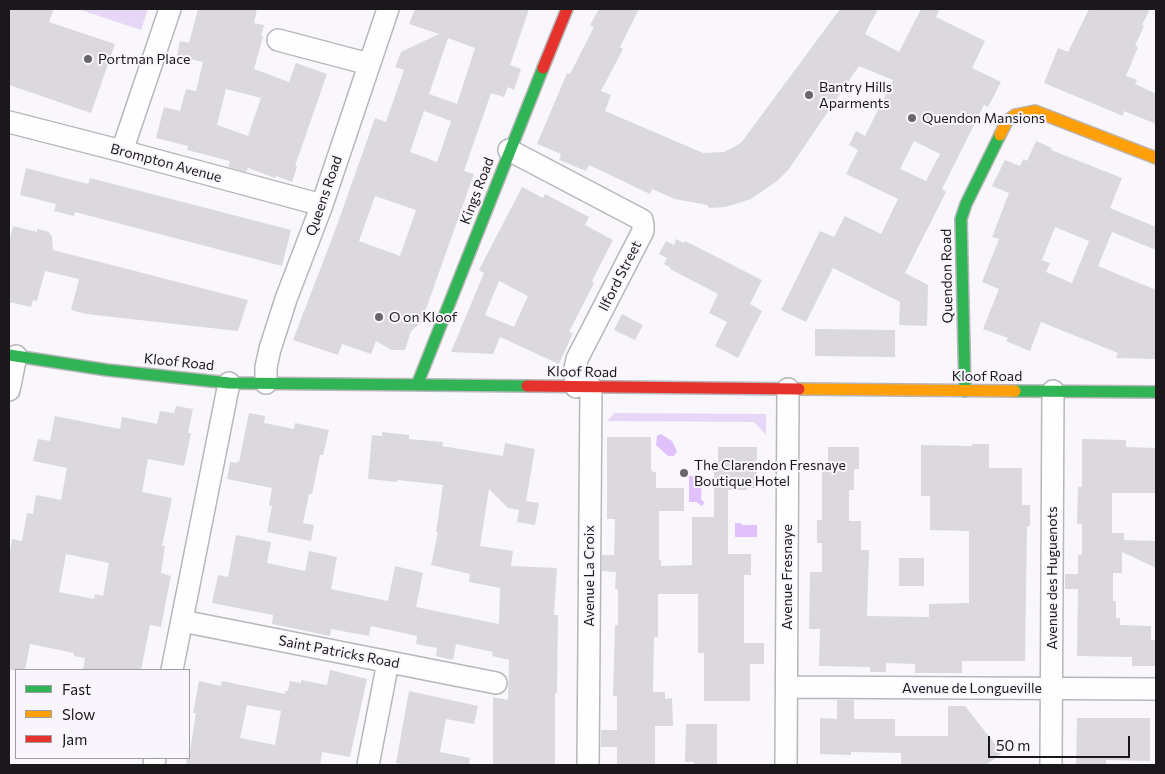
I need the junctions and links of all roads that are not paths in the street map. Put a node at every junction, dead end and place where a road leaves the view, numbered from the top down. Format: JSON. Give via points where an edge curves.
{"nodes":[{"id":1,"x":170,"y":9,"type":"edge"},
{"id":2,"x":388,"y":9,"type":"edge"},
{"id":3,"x":567,"y":9,"type":"edge"},
{"id":4,"x":278,"y":40,"type":"dead end"},
{"id":5,"x":369,"y":64,"type":"junction"},
{"id":6,"x":9,"y":122,"type":"edge"},
{"id":7,"x":509,"y":150,"type":"junction"},
{"id":8,"x":122,"y":151,"type":"junction"},
{"id":9,"x":1156,"y":158,"type":"edge"},
{"id":10,"x":322,"y":205,"type":"junction"},
{"id":11,"x":12,"y":356,"type":"edge"},
{"id":12,"x":229,"y":383,"type":"junction"},
{"id":13,"x":266,"y":383,"type":"junction"},
{"id":14,"x":417,"y":385,"type":"junction"},
{"id":15,"x":583,"y":387,"type":"junction"},
{"id":16,"x":788,"y":389,"type":"junction"},
{"id":17,"x":9,"y":390,"type":"edge"},
{"id":18,"x":965,"y":391,"type":"junction"},
{"id":19,"x":1053,"y":391,"type":"junction"},
{"id":20,"x":1156,"y":392,"type":"edge"},
{"id":21,"x":182,"y":621,"type":"junction"},
{"id":22,"x":388,"y":662,"type":"junction"},
{"id":23,"x":172,"y":669,"type":"edge"},
{"id":24,"x":496,"y":683,"type":"dead end"},
{"id":25,"x":787,"y":687,"type":"junction"},
{"id":26,"x":1052,"y":688,"type":"junction"},
{"id":27,"x":1156,"y":689,"type":"edge"},
{"id":28,"x":368,"y":765,"type":"edge"},
{"id":29,"x":588,"y":765,"type":"edge"},
{"id":30,"x":786,"y":765,"type":"edge"},
{"id":31,"x":1051,"y":765,"type":"edge"}],
"edges":[{"from":1,"to":8,"type":"street"},
{"from":2,"to":5,"type":"street","name":"Queens Road"},
{"from":3,"to":7,"type":"main road","name":"Kings Road"},
{"from":4,"to":5,"type":"street"},
{"from":5,"to":10,"type":"street","name":"Queens Road"},
{"from":6,"to":8,"type":"street","name":"Brompton Avenue"},
{"from":7,"to":14,"type":"main road","name":"Kings Road"},
{"from":7,"to":15,"type":"street","name":"Ilford Street","via":[[642,220],[644,225],[576,359],[575,368]]},
{"from":8,"to":10,"type":"street","name":"Brompton Avenue"},
{"from":9,"to":18,"type":"main road","name":"Quendon Road","via":[[1035,111],[1020,113],[1007,122],[961,220]]},
{"from":10,"to":13,"type":"street","name":"Queens Road","via":[[270,349]]},
{"from":11,"to":12,"type":"main road","name":"Kloof Road"},
{"from":11,"to":17,"type":"street"},
{"from":12,"to":13,"type":"main road","name":"Kloof Road"},
{"from":12,"to":21,"type":"street"},
{"from":13,"to":14,"type":"main road","name":"Kloof Road"},
{"from":14,"to":15,"type":"main road","name":"Kloof Road"},
{"from":15,"to":16,"type":"main road","name":"Kloof Road"},
{"from":15,"to":29,"type":"street","name":"Avenue La Croix"},
{"from":16,"to":18,"type":"main road","name":"Kloof Road"},
{"from":16,"to":25,"type":"street","name":"Avenue Fresnaye"},
{"from":18,"to":19,"type":"main road","name":"Kloof Road"},
{"from":19,"to":20,"type":"main road","name":"Kloof Road"},
{"from":19,"to":26,"type":"street","name":"Avenue des Huguenots"},
{"from":21,"to":22,"type":"street","name":"Saint Patricks Road"},
{"from":21,"to":23,"type":"street"},
{"from":22,"to":24,"type":"street","name":"Saint Patricks Road"},
{"from":22,"to":28,"type":"street"},
{"from":25,"to":26,"type":"street","name":"Avenue de Longueville"},
{"from":25,"to":30,"type":"street","name":"Avenue Fresnaye"},
{"from":26,"to":27,"type":"street","name":"Avenue de Longueville"},
{"from":26,"to":31,"type":"street","name":"Avenue des Huguenots"}]}
